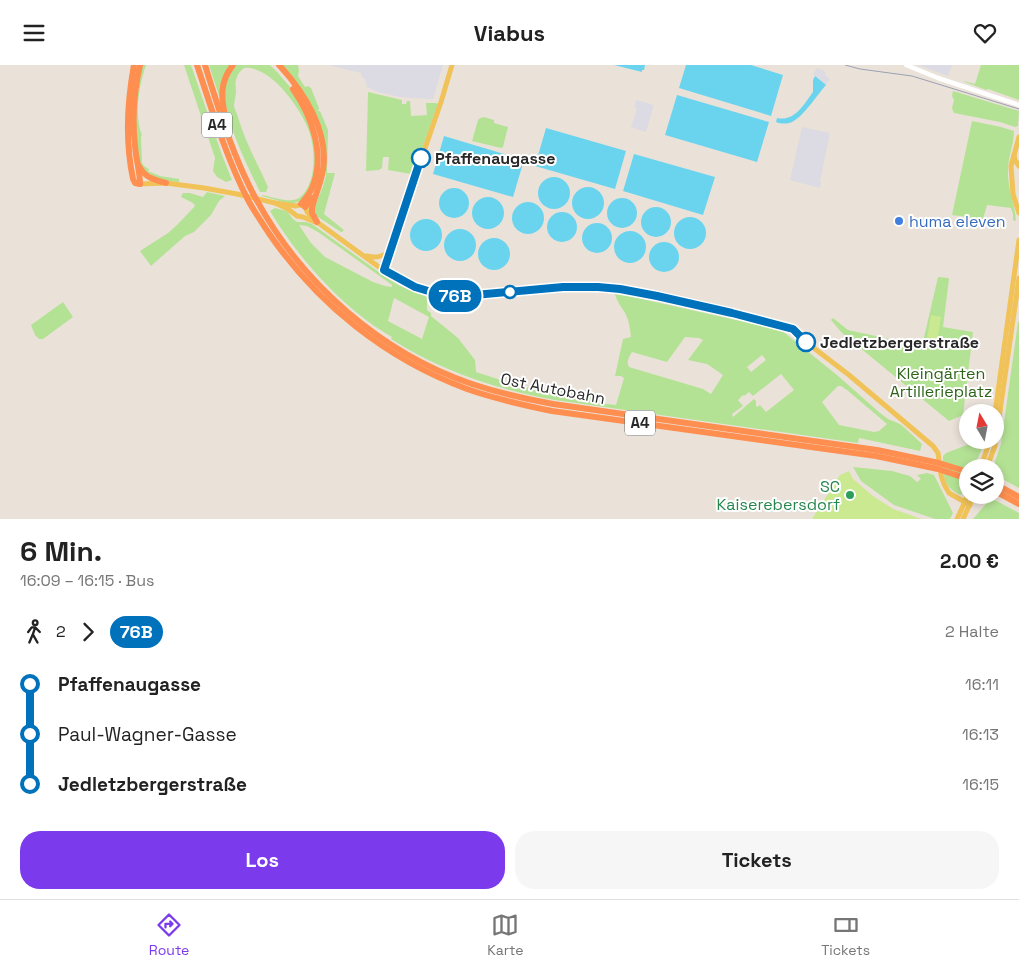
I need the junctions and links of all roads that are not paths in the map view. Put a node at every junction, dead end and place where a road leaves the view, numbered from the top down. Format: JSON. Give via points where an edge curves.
{"nodes":[{"id":1,"x":134,"y":65,"type":"edge"},
{"id":2,"x":140,"y":65,"type":"edge"},
{"id":3,"x":197,"y":65,"type":"edge"},
{"id":4,"x":205,"y":65,"type":"edge"},
{"id":5,"x":233,"y":65,"type":"edge"},
{"id":6,"x":273,"y":65,"type":"edge"},
{"id":7,"x":279,"y":65,"type":"edge"},
{"id":8,"x":452,"y":65,"type":"edge"},
{"id":9,"x":906,"y":65,"type":"edge"},
{"id":10,"x":1019,"y":105,"type":"edge"},
{"id":11,"x":227,"y":131,"type":"junction"},
{"id":12,"x":1019,"y":137,"type":"edge"},
{"id":13,"x":1014,"y":154,"type":"junction"},
{"id":14,"x":137,"y":164,"type":"junction"},
{"id":15,"x":1019,"y":166,"type":"edge"},
{"id":16,"x":166,"y":183,"type":"junction"},
{"id":17,"x":140,"y":184,"type":"junction"},
{"id":18,"x":317,"y":190,"type":"junction"},
{"id":19,"x":275,"y":203,"type":"junction"},
{"id":20,"x":302,"y":207,"type":"junction"},
{"id":21,"x":294,"y":213,"type":"junction"},
{"id":22,"x":1019,"y":213,"type":"edge"},
{"id":23,"x":303,"y":217,"type":"junction"},
{"id":24,"x":317,"y":222,"type":"junction"},
{"id":25,"x":1019,"y":240,"type":"edge"},
{"id":26,"x":390,"y":252,"type":"junction"},
{"id":27,"x":363,"y":255,"type":"junction"},
{"id":28,"x":384,"y":270,"type":"junction"},
{"id":29,"x":1019,"y":278,"type":"edge"},
{"id":30,"x":351,"y":319,"type":"junction"},
{"id":31,"x":996,"y":404,"type":"edge"},
{"id":32,"x":990,"y":459,"type":"edge"},
{"id":33,"x":914,"y":460,"type":"junction"},
{"id":34,"x":959,"y":469,"type":"edge"},
{"id":35,"x":959,"y":476,"type":"edge"},
{"id":36,"x":1004,"y":489,"type":"edge"},
{"id":37,"x":1004,"y":496,"type":"edge"},
{"id":38,"x":1019,"y":497,"type":"edge"},
{"id":39,"x":959,"y":499,"type":"edge"},
{"id":40,"x":967,"y":504,"type":"joint"},
{"id":41,"x":1019,"y":504,"type":"edge"},
{"id":42,"x":957,"y":519,"type":"edge"},
{"id":43,"x":963,"y":519,"type":"edge"}],
"edges":[{"from":1,"to":17,"type":"highway","via":[[128,139],[133,179]]},
{"from":2,"to":14,"type":"highway","via":[[134,115]]},
{"from":3,"to":30,"type":"highway","number":"A4","via":[[219,133],[258,217],[313,289],[336,311]]},
{"from":4,"to":11,"type":"highway","number":"A4"},
{"from":5,"to":11,"type":"highway","via":[[222,87]]},
{"from":6,"to":20,"type":"highway","via":[[287,79],[304,108],[318,150],[316,175]]},
{"from":7,"to":18,"type":"highway","via":[[303,96],[320,133],[324,162]]},
{"from":8,"to":26,"type":"main road"},
{"from":9,"to":10,"type":"street"},
{"from":11,"to":30,"type":"highway","number":"A4","via":[[249,185],[268,219],[292,254]]},
{"from":12,"to":13,"type":"main road"},
{"from":13,"to":15,"type":"main road"},
{"from":13,"to":22,"type":"main road","via":[[1011,175]]},
{"from":14,"to":16,"type":"highway","via":[[148,177]]},
{"from":14,"to":17,"type":"highway"},
{"from":16,"to":17,"type":"main road"},
{"from":16,"to":19,"type":"main road"},
{"from":18,"to":20,"type":"highway"},
{"from":18,"to":24,"type":"highway","via":[[312,213]]},
{"from":19,"to":20,"type":"main road"},
{"from":19,"to":21,"type":"main road"},
{"from":20,"to":21,"type":"main road","via":[[294,209]]},
{"from":20,"to":23,"type":"main road","via":[[306,215]]},
{"from":20,"to":24,"type":"main road"},
{"from":21,"to":23,"type":"main road"},
{"from":23,"to":24,"type":"main road"},
{"from":24,"to":27,"type":"main road"},
{"from":25,"to":31,"type":"main road"},
{"from":26,"to":27,"type":"main road","via":[[375,258]]},
{"from":26,"to":28,"type":"main road"},
{"from":27,"to":28,"type":"main road"},
{"from":28,"to":39,"type":"main road","via":[[415,287],[435,293],[464,296],[563,287],[610,287],[793,329],[938,453],[944,485]]},
{"from":29,"to":32,"type":"main road","via":[[995,446]]},
{"from":30,"to":33,"type":"highway","name":"Ost Autobahn","number":"A4","via":[[442,372],[471,384],[523,398],[877,450]]},
{"from":30,"to":33,"type":"highway","name":"Ost Autobahn","number":"A4","via":[[378,344],[414,365],[493,398],[552,411]]},
{"from":33,"to":34,"type":"highway","number":"A4"},
{"from":33,"to":35,"type":"highway","number":"A4"},
{"from":36,"to":38,"type":"highway"},
{"from":37,"to":41,"type":"highway"},
{"from":40,"to":42,"type":"main road"},
{"from":40,"to":43,"type":"main road"}]}
